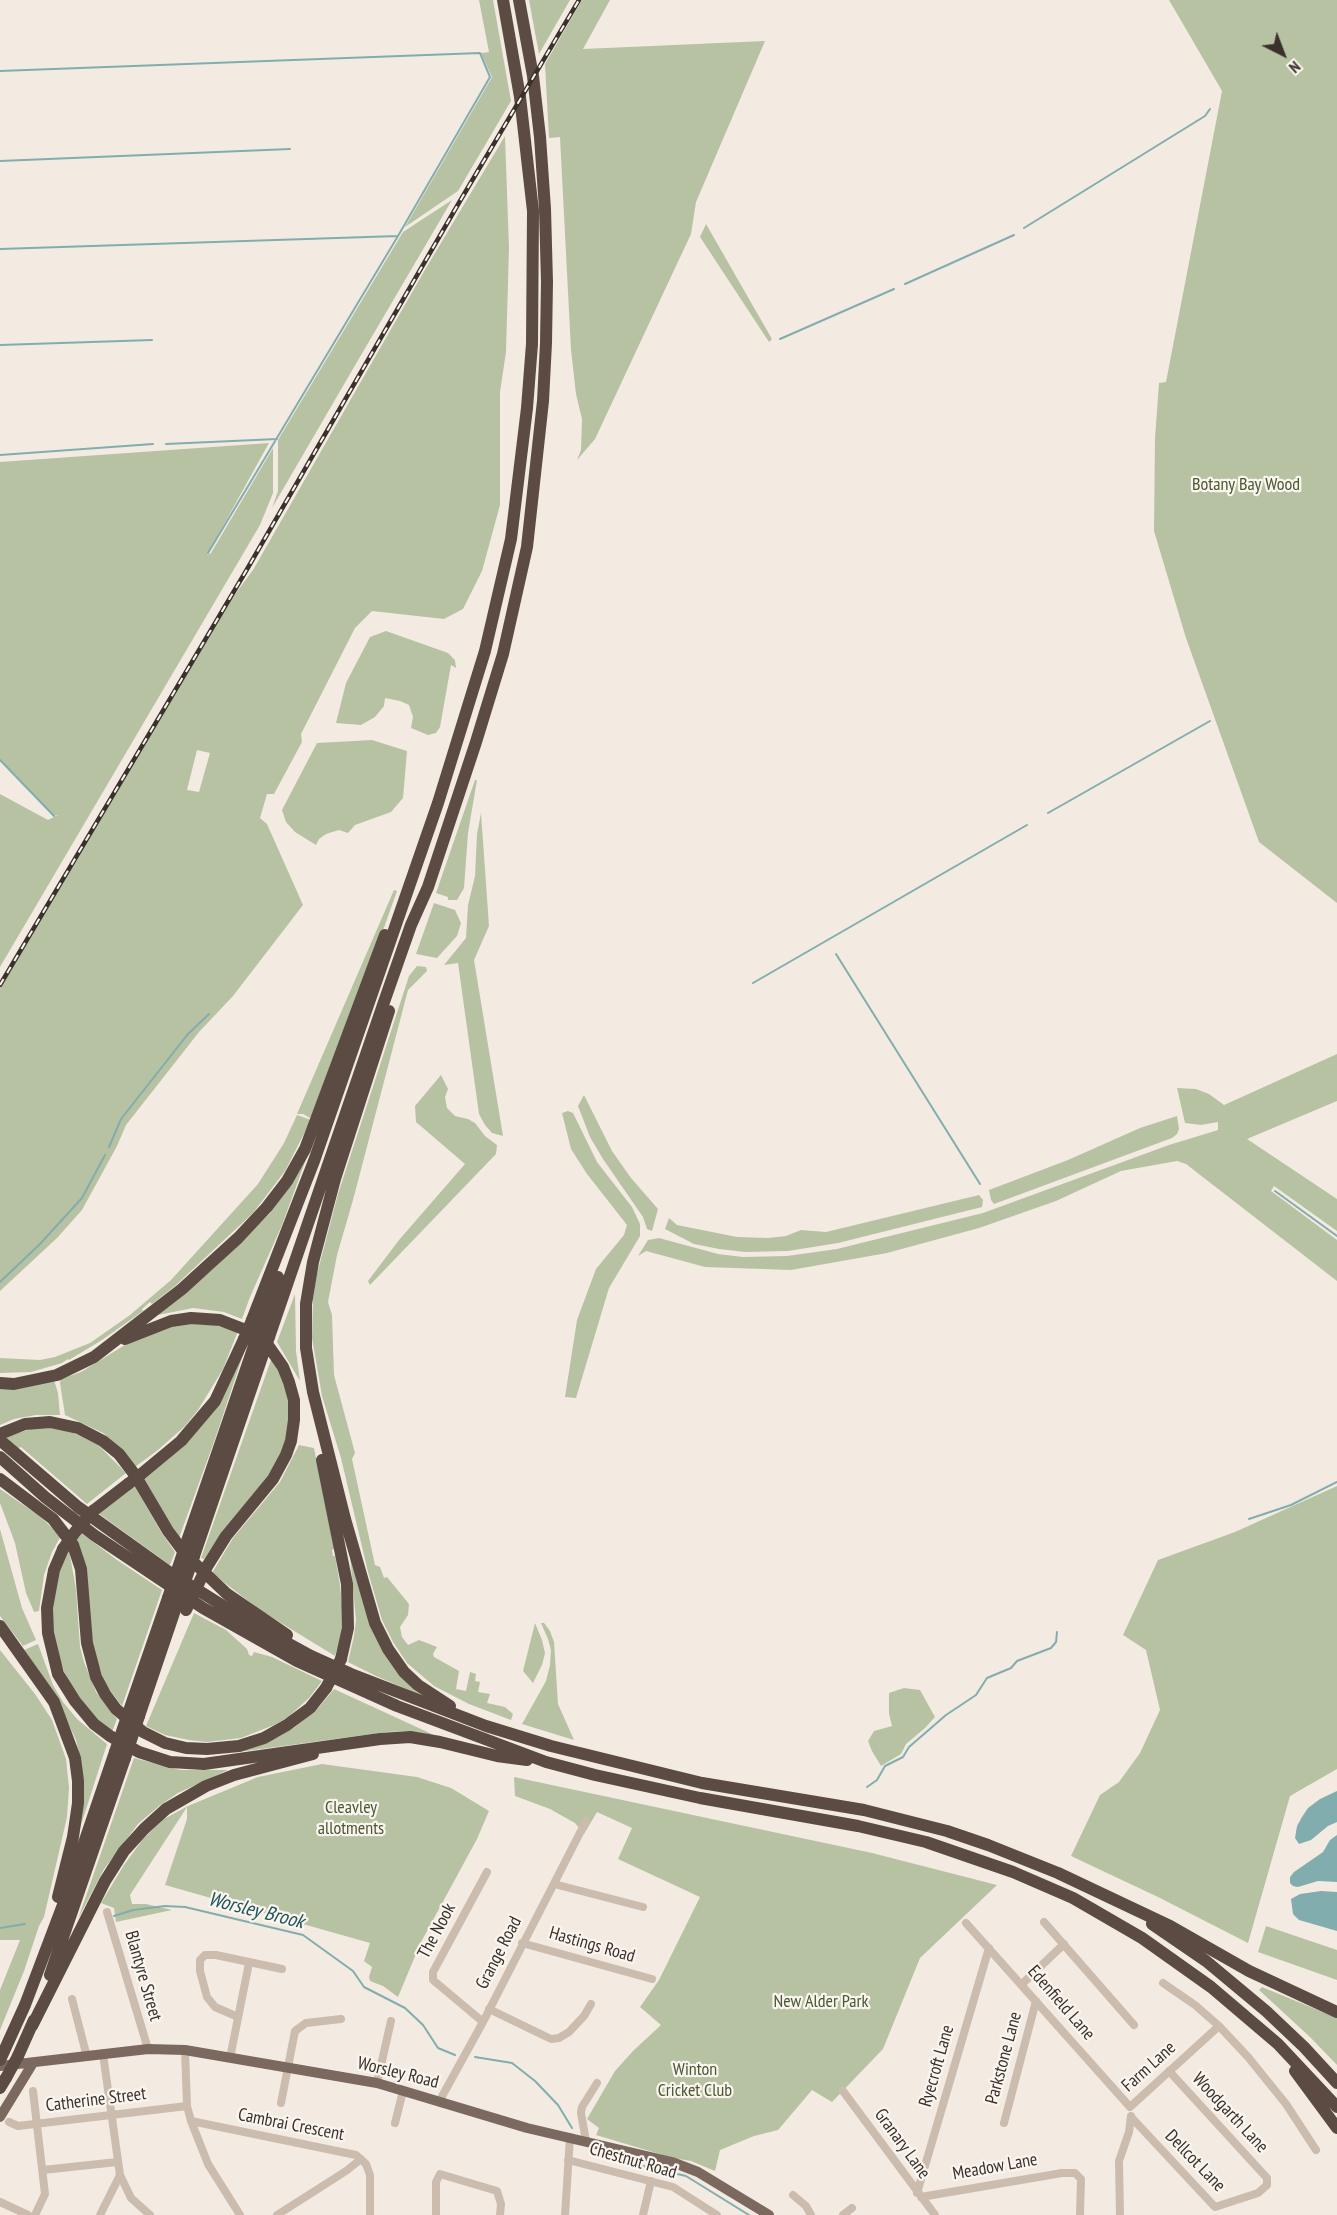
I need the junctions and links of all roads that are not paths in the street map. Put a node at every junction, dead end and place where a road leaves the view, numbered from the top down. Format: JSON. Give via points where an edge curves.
{"nodes":[{"id":1,"x":503,"y":0,"type":"edge"},
{"id":2,"x":519,"y":0,"type":"edge"},
{"id":3,"x":425,"y":837,"type":"junction"},
{"id":4,"x":428,"y":887,"type":"junction"},
{"id":5,"x":338,"y":1136,"type":"junction"},
{"id":6,"x":260,"y":1329,"type":"junction"},
{"id":7,"x":110,"y":1345,"type":"junction"},
{"id":8,"x":254,"y":1346,"type":"junction"},
{"id":9,"x":0,"y":1383,"type":"edge"},
{"id":10,"x":0,"y":1435,"type":"edge"},
{"id":11,"x":0,"y":1457,"type":"edge"},
{"id":12,"x":0,"y":1479,"type":"edge"},
{"id":13,"x":177,"y":1604,"type":"junction"},
{"id":14,"x":0,"y":1626,"type":"edge"},
{"id":15,"x":0,"y":1640,"type":"edge"},
{"id":16,"x":351,"y":1674,"type":"junction"},
{"id":17,"x":57,"y":1710,"type":"junction"},
{"id":18,"x":134,"y":1714,"type":"junction"},
{"id":19,"x":527,"y":1738,"type":"junction"},
{"id":20,"x":358,"y":1742,"type":"junction"},
{"id":21,"x":120,"y":1755,"type":"junction"},
{"id":22,"x":546,"y":1762,"type":"junction"},
{"id":23,"x":586,"y":1821,"type":"dead end"},
{"id":24,"x":487,"y":1872,"type":"dead end"},
{"id":25,"x":554,"y":1884,"type":"junction"},
{"id":26,"x":1088,"y":1888,"type":"junction"},
{"id":27,"x":643,"y":1907,"type":"dead end"},
{"id":28,"x":107,"y":1912,"type":"dead end"},
{"id":29,"x":1044,"y":1922,"type":"dead end"},
{"id":30,"x":966,"y":1923,"type":"dead end"},
{"id":31,"x":54,"y":1925,"type":"junction"},
{"id":32,"x":522,"y":1943,"type":"junction"},
{"id":33,"x":1064,"y":1944,"type":"junction"},
{"id":34,"x":989,"y":1948,"type":"junction"},
{"id":35,"x":249,"y":1963,"type":"junction"},
{"id":36,"x":282,"y":1969,"type":"dead end"},
{"id":37,"x":652,"y":1979,"type":"dead end"},
{"id":38,"x":1163,"y":1983,"type":"dead end"},
{"id":39,"x":1022,"y":1984,"type":"junction"},
{"id":40,"x":72,"y":1999,"type":"dead end"},
{"id":41,"x":1036,"y":2001,"type":"junction"},
{"id":42,"x":591,"y":2004,"type":"dead end"},
{"id":43,"x":489,"y":2009,"type":"junction"},
{"id":44,"x":1337,"y":2012,"type":"edge"},
{"id":45,"x":238,"y":2017,"type":"junction"},
{"id":46,"x":1248,"y":2018,"type":"junction"},
{"id":47,"x":341,"y":2019,"type":"dead end"},
{"id":48,"x":391,"y":2021,"type":"dead end"},
{"id":49,"x":483,"y":2022,"type":"junction"},
{"id":50,"x":1134,"y":2025,"type":"dead end"},
{"id":51,"x":32,"y":2026,"type":"junction"},
{"id":52,"x":1219,"y":2026,"type":"junction"},
{"id":53,"x":148,"y":2049,"type":"junction"},
{"id":54,"x":185,"y":2050,"type":"junction"},
{"id":55,"x":103,"y":2054,"type":"junction"},
{"id":56,"x":87,"y":2057,"type":"junction"},
{"id":57,"x":230,"y":2058,"type":"junction"},
{"id":58,"x":0,"y":2061,"type":"edge"},
{"id":59,"x":33,"y":2063,"type":"junction"},
{"id":60,"x":287,"y":2068,"type":"junction"},
{"id":61,"x":1169,"y":2071,"type":"junction"},
{"id":62,"x":3,"y":2083,"type":"edge"},
{"id":63,"x":378,"y":2083,"type":"junction"},
{"id":64,"x":597,"y":2083,"type":"dead end"},
{"id":65,"x":1337,"y":2083,"type":"edge"},
{"id":66,"x":33,"y":2091,"type":"dead end"},
{"id":67,"x":403,"y":2091,"type":"junction"},
{"id":68,"x":843,"y":2091,"type":"dead end"},
{"id":69,"x":440,"y":2100,"type":"junction"},
{"id":70,"x":281,"y":2103,"type":"dead end"},
{"id":71,"x":188,"y":2106,"type":"junction"},
{"id":72,"x":1130,"y":2107,"type":"junction"},
{"id":73,"x":1337,"y":2107,"type":"edge"},
{"id":74,"x":111,"y":2114,"type":"junction"},
{"id":75,"x":1131,"y":2118,"type":"junction"},
{"id":76,"x":4,"y":2120,"type":"edge"},
{"id":77,"x":191,"y":2121,"type":"junction"},
{"id":78,"x":395,"y":2123,"type":"dead end"},
{"id":79,"x":1004,"y":2123,"type":"dead end"},
{"id":80,"x":38,"y":2124,"type":"junction"},
{"id":81,"x":1337,"y":2128,"type":"edge"},
{"id":82,"x":570,"y":2137,"type":"junction"},
{"id":83,"x":586,"y":2141,"type":"junction"},
{"id":84,"x":1316,"y":2150,"type":"dead end"},
{"id":85,"x":361,"y":2159,"type":"junction"},
{"id":86,"x":568,"y":2160,"type":"junction"},
{"id":87,"x":117,"y":2162,"type":"junction"},
{"id":88,"x":43,"y":2170,"type":"junction"},
{"id":89,"x":120,"y":2175,"type":"junction"},
{"id":90,"x":1267,"y":2178,"type":"joint"},
{"id":91,"x":651,"y":2181,"type":"junction"},
{"id":92,"x":792,"y":2195,"type":"dead end"},
{"id":93,"x":919,"y":2195,"type":"junction"},
{"id":94,"x":0,"y":2202,"type":"edge"},
{"id":95,"x":852,"y":2208,"type":"dead end"},
{"id":96,"x":1215,"y":2211,"type":"edge"},
{"id":97,"x":28,"y":2215,"type":"edge"},
{"id":98,"x":35,"y":2215,"type":"edge"},
{"id":99,"x":100,"y":2215,"type":"edge"},
{"id":100,"x":150,"y":2215,"type":"edge"},
{"id":101,"x":240,"y":2215,"type":"edge"},
{"id":102,"x":277,"y":2215,"type":"edge"},
{"id":103,"x":370,"y":2215,"type":"edge"},
{"id":104,"x":436,"y":2215,"type":"edge"},
{"id":105,"x":500,"y":2215,"type":"edge"},
{"id":106,"x":565,"y":2215,"type":"edge"},
{"id":107,"x":643,"y":2215,"type":"edge"},
{"id":108,"x":717,"y":2215,"type":"edge"},
{"id":109,"x":769,"y":2215,"type":"edge"},
{"id":110,"x":811,"y":2215,"type":"edge"},
{"id":111,"x":843,"y":2215,"type":"edge"},
{"id":112,"x":934,"y":2215,"type":"edge"},
{"id":113,"x":1080,"y":2215,"type":"edge"},
{"id":114,"x":1120,"y":2215,"type":"edge"}],
"edges":[{"from":1,"to":3,"type":"highway","via":[[520,98],[533,211],[532,344],[527,408],[511,539],[499,595]]},
{"from":2,"to":4,"type":"highway","via":[[540,136],[545,209],[543,400],[526,547],[511,621]]},
{"from":3,"to":6,"type":"highway"},
{"from":3,"to":7,"type":"highway","via":[[403,884],[319,1115],[287,1181],[212,1263]]},
{"from":4,"to":5,"type":"highway","via":[[411,925]]},
{"from":4,"to":19,"type":"highway","via":[[334,1179],[313,1262],[305,1330],[313,1392],[366,1597],[392,1655],[411,1679],[438,1700]]},
{"from":5,"to":6,"type":"highway"},
{"from":5,"to":12,"type":"highway","bridge":true,"via":[[306,1260],[298,1340],[347,1584],[348,1628],[340,1659],[326,1688],[310,1707],[264,1738],[239,1746],[186,1748],[143,1732],[116,1709],[96,1677],[87,1643],[81,1569],[73,1545],[53,1519]]},
{"from":6,"to":8,"type":"highway","bridge":true},
{"from":6,"to":8,"type":"highway","bridge":true},
{"from":7,"to":9,"type":"highway","via":[[57,1375]]},
{"from":7,"to":13,"type":"highway","bridge":true,"via":[[171,1321],[220,1320],[265,1341],[286,1374],[294,1400],[291,1441],[273,1479]]},
{"from":8,"to":13,"type":"highway","bridge":true},
{"from":8,"to":20,"type":"highway","bridge":true,"via":[[181,1442],[93,1511],[63,1549],[54,1570],[47,1608],[51,1653],[58,1674],[94,1724],[157,1759],[204,1764]]},
{"from":10,"to":16,"type":"highway","via":[[78,1507],[158,1565],[247,1621]]},
{"from":10,"to":16,"type":"highway","via":[[25,1424],[50,1422],[69,1425],[103,1441],[135,1475],[175,1542],[200,1569],[254,1613]]},
{"from":11,"to":22,"type":"highway","via":[[94,1535],[248,1635],[313,1670],[397,1706]]},
{"from":13,"to":18,"type":"highway"},
{"from":13,"to":18,"type":"highway","via":[[145,1701]]},
{"from":14,"to":17,"type":"highway"},
{"from":15,"to":17,"type":"highway"},
{"from":16,"to":19,"type":"highway","via":[[457,1716]]},
{"from":17,"to":31,"type":"highway","via":[[73,1749],[78,1788]]},
{"from":18,"to":21,"type":"highway","bridge":true},
{"from":19,"to":26,"type":"highway","via":[[702,1784],[906,1820],[988,1845]]},
{"from":20,"to":22,"type":"highway","via":[[421,1738],[497,1756]]},
{"from":20,"to":51,"type":"highway","via":[[218,1781],[158,1815],[124,1851],[105,1881]]},
{"from":21,"to":31,"type":"highway"},
{"from":21,"to":51,"type":"highway"},
{"from":22,"to":46,"type":"highway","via":[[654,1788],[890,1833],[976,1858],[1055,1890],[1121,1925],[1190,1971]]},
{"from":23,"to":25,"type":"street","name":"Grange Road"},
{"from":24,"to":49,"type":"street","name":"The Nook","via":[[433,1980]]},
{"from":25,"to":27,"type":"street"},
{"from":25,"to":32,"type":"street","name":"Grange Road"},
{"from":26,"to":44,"type":"highway"},
{"from":26,"to":65,"type":"highway","via":[[1155,1926],[1214,1967],[1280,2023]]},
{"from":28,"to":53,"type":"street","name":"Blantyre Street"},
{"from":29,"to":33,"type":"street"},
{"from":30,"to":34,"type":"street","name":"Edenfield Lane"},
{"from":31,"to":58,"type":"highway"},
{"from":32,"to":37,"type":"street","name":"Hastings Road"},
{"from":32,"to":43,"type":"street","name":"Grange Road"},
{"from":33,"to":39,"type":"street"},
{"from":33,"to":50,"type":"street"},
{"from":34,"to":39,"type":"street","name":"Edenfield Lane"},
{"from":34,"to":93,"type":"street","name":"Ryecroft Lane"},
{"from":35,"to":36,"type":"street"},
{"from":35,"to":45,"type":"street"},
{"from":35,"to":45,"type":"street","via":[[216,1955],[205,1955],[200,1960],[207,1997],[215,2007]]},
{"from":38,"to":52,"type":"street"},
{"from":39,"to":41,"type":"street","name":"Edenfield Lane"},
{"from":40,"to":56,"type":"street"},
{"from":41,"to":72,"type":"street","name":"Edenfield Lane"},
{"from":41,"to":79,"type":"street","name":"Parkstone Lane"},
{"from":42,"to":43,"type":"street","via":[[569,2032],[551,2039]]},
{"from":43,"to":49,"type":"street","name":"Grange Road"},
{"from":45,"to":57,"type":"street"},
{"from":46,"to":73,"type":"highway","via":[[1284,2049]]},
{"from":46,"to":81,"type":"highway","via":[[1309,2088]]},
{"from":47,"to":60,"type":"street","via":[[306,2023],[297,2028]]},
{"from":48,"to":63,"type":"street"},
{"from":49,"to":69,"type":"street","name":"Grange Road"},
{"from":51,"to":62,"type":"highway","bridge":true},
{"from":52,"to":61,"type":"street","name":"Farm Lane"},
{"from":52,"to":84,"type":"street","via":[[1286,2104]]},
{"from":53,"to":54,"type":"main road","name":"Worsley Road"},
{"from":53,"to":55,"type":"main road","name":"Worsley Road"},
{"from":54,"to":57,"type":"main road","name":"Worsley Road"},
{"from":54,"to":71,"type":"street"},
{"from":55,"to":56,"type":"main road","name":"Worsley Road"},
{"from":55,"to":74,"type":"street"},
{"from":56,"to":59,"type":"main road","name":"Worsley Road"},
{"from":57,"to":60,"type":"main road","name":"Worsley Road"},
{"from":58,"to":59,"type":"main road","name":"Worsley Road"},
{"from":59,"to":76,"type":"main road"},
{"from":60,"to":63,"type":"main road","name":"Worsley Road"},
{"from":60,"to":70,"type":"street"},
{"from":61,"to":72,"type":"street","name":"Farm Lane"},
{"from":61,"to":90,"type":"street","name":"Woodgarth Lane"},
{"from":63,"to":67,"type":"main road","name":"Worsley Road"},
{"from":64,"to":83,"type":"street","via":[[582,2107]]},
{"from":66,"to":80,"type":"street"},
{"from":67,"to":69,"type":"main road","name":"Worsley Road"},
{"from":67,"to":78,"type":"street"},
{"from":68,"to":93,"type":"street","name":"Granary Lane"},
{"from":69,"to":82,"type":"main road","name":"Worsley Road","via":[[527,2128]]},
{"from":71,"to":74,"type":"street","name":"Catherine Street"},
{"from":71,"to":77,"type":"street"},
{"from":72,"to":75,"type":"street","name":"Farm Lane"},
{"from":74,"to":80,"type":"street","name":"Catherine Street"},
{"from":74,"to":87,"type":"street"},
{"from":75,"to":96,"type":"street","name":"Dellcot Lane"},
{"from":75,"to":114,"type":"street","name":"Farm Lane","via":[[1119,2161]]},
{"from":76,"to":80,"type":"street","name":"Catherine Street","via":[[18,2126]]},
{"from":77,"to":85,"type":"street","name":"Cambrai Crescent","via":[[350,2153]]},
{"from":77,"to":101,"type":"street","via":[[208,2164]]},
{"from":80,"to":88,"type":"street"},
{"from":82,"to":83,"type":"main road","name":"Worsley Road"},
{"from":82,"to":86,"type":"street"},
{"from":83,"to":109,"type":"main road","name":"Worsley Road","via":[[699,2172]]},
{"from":85,"to":102,"type":"street"},
{"from":85,"to":103,"type":"street","name":"Cambrai Crescent","via":[[370,2175]]},
{"from":86,"to":91,"type":"street","name":"Chestnut Road"},
{"from":86,"to":106,"type":"street"},
{"from":87,"to":88,"type":"street"},
{"from":87,"to":89,"type":"street"},
{"from":88,"to":98,"type":"street","via":[[45,2194]]},
{"from":89,"to":99,"type":"street"},
{"from":89,"to":100,"type":"street","via":[[131,2198]]},
{"from":90,"to":96,"type":"street","name":"Dellcot Lane","via":[[1267,2185],[1258,2193]]},
{"from":91,"to":107,"type":"street"},
{"from":91,"to":108,"type":"street","name":"Chestnut Road","via":[[673,2187]]},
{"from":92,"to":110,"type":"street"},
{"from":93,"to":112,"type":"street","name":"Granary Lane"},
{"from":93,"to":113,"type":"street","name":"Meadow Lane","via":[[1075,2173],[1081,2179]]},
{"from":94,"to":97,"type":"street"},
{"from":95,"to":111,"type":"street"},
{"from":104,"to":105,"type":"street","via":[[435,2181],[440,2174],[497,2191]]}]}
